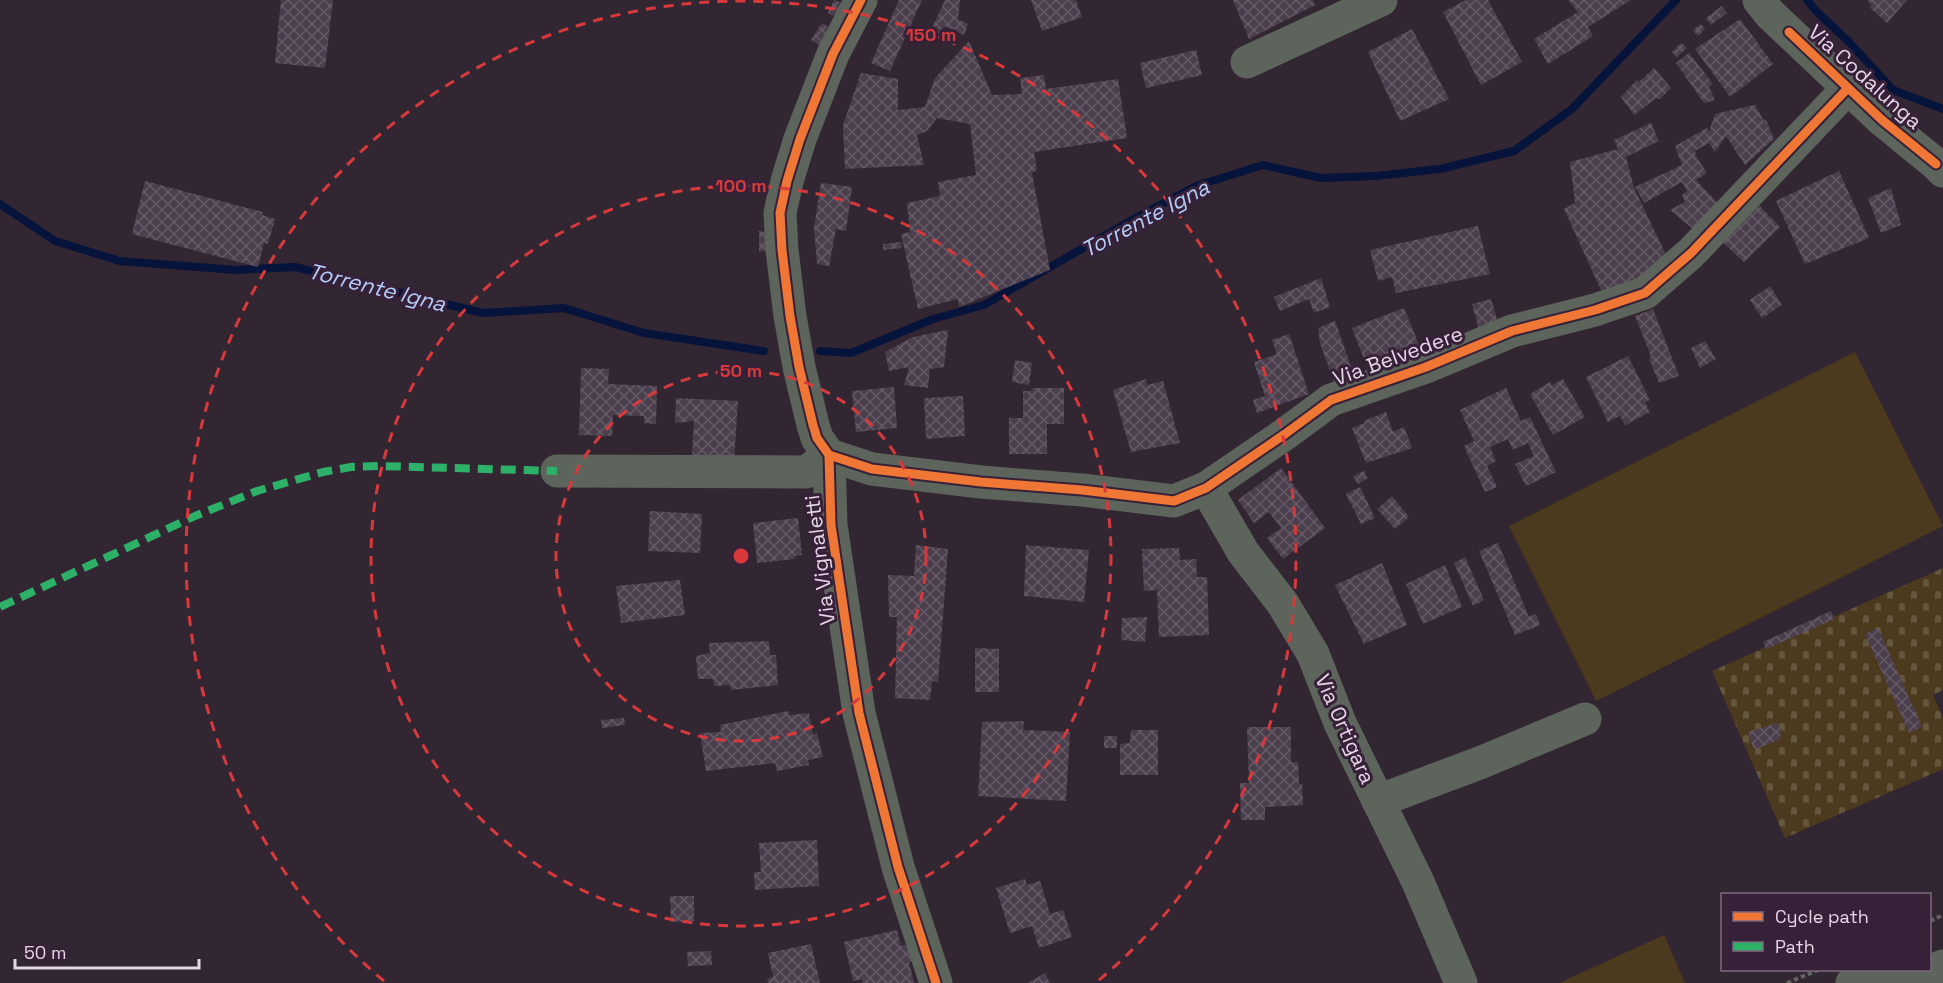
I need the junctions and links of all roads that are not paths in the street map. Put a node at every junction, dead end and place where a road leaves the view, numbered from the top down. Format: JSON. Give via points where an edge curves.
{"nodes":[{"id":1,"x":861,"y":0,"type":"edge"},
{"id":2,"x":1759,"y":0,"type":"edge"},
{"id":3,"x":1367,"y":3,"type":"edge"},
{"id":4,"x":1247,"y":62,"type":"dead end"},
{"id":5,"x":1848,"y":88,"type":"junction"},
{"id":6,"x":1941,"y":165,"type":"edge"},
{"id":7,"x":829,"y":456,"type":"junction"},
{"id":8,"x":557,"y":471,"type":"dead end"},
{"id":9,"x":1206,"y":488,"type":"junction"},
{"id":10,"x":1585,"y":719,"type":"dead end"},
{"id":11,"x":1378,"y":801,"type":"junction"},
{"id":12,"x":1943,"y":966,"type":"edge"},
{"id":13,"x":1879,"y":971,"type":"edge"},
{"id":14,"x":936,"y":983,"type":"edge"},
{"id":15,"x":1461,"y":983,"type":"edge"},
{"id":16,"x":1852,"y":983,"type":"edge"},
{"id":17,"x":1904,"y":983,"type":"edge"}],
"edges":[{"from":1,"to":7,"type":"street","name":"Via Vignaletti","via":[[833,54],[800,139],[780,213],[799,367],[817,438]]},
{"from":2,"to":5,"type":"street","name":"Via Codalunga"},
{"from":3,"to":4,"type":"street"},
{"from":5,"to":6,"type":"street","name":"Via Codalunga"},
{"from":5,"to":9,"type":"street","name":"Via Belvedere","via":[[1691,253],[1645,292],[1595,310],[1512,331],[1426,367],[1331,400]]},
{"from":7,"to":8,"type":"street","name":"Via Vignaletti","via":[[806,472]]},
{"from":7,"to":9,"type":"street","name":"Via Belvedere","via":[[872,469],[1174,501]]},
{"from":7,"to":14,"type":"street","name":"Via Vignaletti","via":[[831,525],[859,713],[898,867]]},
{"from":9,"to":11,"type":"street","name":"Via Ortigara","via":[[1243,552],[1283,604],[1313,654],[1340,723]]},
{"from":10,"to":11,"type":"street"},
{"from":11,"to":15,"type":"street","name":"Via Ortigara"},
{"from":12,"to":17,"type":"street"},
{"from":13,"to":16,"type":"street"}]}
